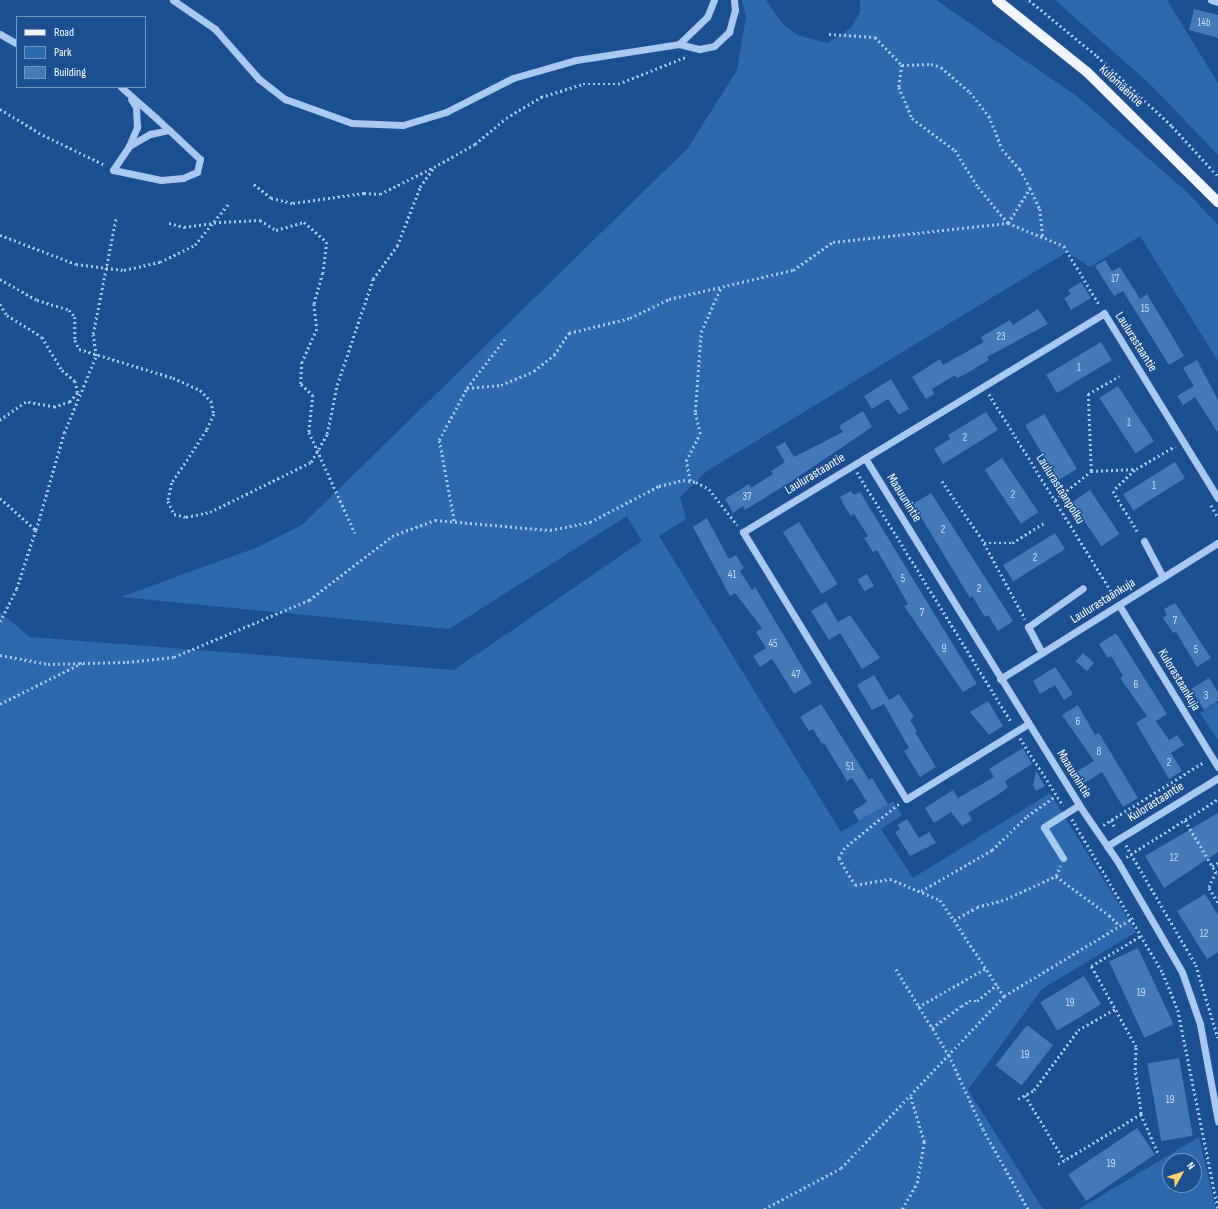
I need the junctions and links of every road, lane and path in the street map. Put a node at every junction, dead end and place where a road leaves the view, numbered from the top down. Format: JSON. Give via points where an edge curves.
{"nodes":[{"id":1,"x":173,"y":0,"type":"edge"},
{"id":2,"x":714,"y":0,"type":"edge"},
{"id":3,"x":734,"y":0,"type":"edge"},
{"id":4,"x":997,"y":0,"type":"edge"},
{"id":5,"x":1029,"y":0,"type":"edge"},
{"id":6,"x":1211,"y":0,"type":"edge"},
{"id":7,"x":1218,"y":2,"type":"edge"},
{"id":8,"x":0,"y":34,"type":"edge"},
{"id":9,"x":829,"y":34,"type":"dead end"},
{"id":10,"x":16,"y":43,"type":"edge"},
{"id":11,"x":679,"y":44,"type":"junction"},
{"id":12,"x":699,"y":49,"type":"junction"},
{"id":13,"x":902,"y":65,"type":"junction"},
{"id":14,"x":123,"y":89,"type":"edge"},
{"id":15,"x":0,"y":110,"type":"edge"},
{"id":16,"x":169,"y":130,"type":"junction"},
{"id":17,"x":129,"y":146,"type":"junction"},
{"id":18,"x":434,"y":167,"type":"junction"},
{"id":19,"x":113,"y":170,"type":"junction"},
{"id":20,"x":1218,"y":176,"type":"edge"},
{"id":21,"x":254,"y":184,"type":"dead end"},
{"id":22,"x":1030,"y":188,"type":"junction"},
{"id":23,"x":1218,"y":202,"type":"edge"},
{"id":24,"x":229,"y":203,"type":"dead end"},
{"id":25,"x":116,"y":218,"type":"dead end"},
{"id":26,"x":169,"y":223,"type":"dead end"},
{"id":27,"x":213,"y":223,"type":"junction"},
{"id":28,"x":1008,"y":223,"type":"junction"},
{"id":29,"x":0,"y":235,"type":"edge"},
{"id":30,"x":1042,"y":236,"type":"junction"},
{"id":31,"x":106,"y":268,"type":"junction"},
{"id":32,"x":0,"y":278,"type":"edge"},
{"id":33,"x":721,"y":287,"type":"junction"},
{"id":34,"x":0,"y":304,"type":"edge"},
{"id":35,"x":1104,"y":313,"type":"junction"},
{"id":36,"x":505,"y":339,"type":"dead end"},
{"id":37,"x":96,"y":356,"type":"junction"},
{"id":38,"x":1119,"y":376,"type":"dead end"},
{"id":39,"x":983,"y":385,"type":"junction"},
{"id":40,"x":467,"y":388,"type":"junction"},
{"id":41,"x":995,"y":388,"type":"dead end"},
{"id":42,"x":988,"y":392,"type":"junction"},
{"id":43,"x":78,"y":393,"type":"junction"},
{"id":44,"x":982,"y":396,"type":"dead end"},
{"id":45,"x":0,"y":420,"type":"edge"},
{"id":46,"x":1171,"y":439,"type":"dead end"},
{"id":47,"x":1175,"y":446,"type":"junction"},
{"id":48,"x":318,"y":451,"type":"junction"},
{"id":49,"x":1179,"y":453,"type":"dead end"},
{"id":50,"x":864,"y":458,"type":"junction"},
{"id":51,"x":869,"y":465,"type":"junction"},
{"id":52,"x":1136,"y":469,"type":"junction"},
{"id":53,"x":1091,"y":470,"type":"junction"},
{"id":54,"x":850,"y":476,"type":"dead end"},
{"id":55,"x":942,"y":480,"type":"dead end"},
{"id":56,"x":690,"y":481,"type":"junction"},
{"id":57,"x":0,"y":498,"type":"edge"},
{"id":58,"x":1206,"y":498,"type":"dead end"},
{"id":59,"x":1218,"y":498,"type":"edge"},
{"id":60,"x":1055,"y":500,"type":"junction"},
{"id":61,"x":1218,"y":517,"type":"edge"},
{"id":62,"x":454,"y":520,"type":"junction"},
{"id":63,"x":1044,"y":523,"type":"dead end"},
{"id":64,"x":36,"y":530,"type":"junction"},
{"id":65,"x":743,"y":532,"type":"junction"},
{"id":66,"x":355,"y":533,"type":"dead end"},
{"id":67,"x":1144,"y":541,"type":"joint"},
{"id":68,"x":1218,"y":543,"type":"edge"},
{"id":69,"x":984,"y":544,"type":"junction"},
{"id":70,"x":1163,"y":577,"type":"junction"},
{"id":71,"x":1083,"y":588,"type":"dead end"},
{"id":72,"x":1119,"y":605,"type":"junction"},
{"id":73,"x":0,"y":622,"type":"edge"},
{"id":74,"x":1028,"y":627,"type":"junction"},
{"id":75,"x":1042,"y":653,"type":"junction"},
{"id":76,"x":0,"y":655,"type":"edge"},
{"id":77,"x":82,"y":663,"type":"junction"},
{"id":78,"x":1000,"y":679,"type":"junction"},
{"id":79,"x":0,"y":704,"type":"edge"},
{"id":80,"x":1012,"y":724,"type":"dead end"},
{"id":81,"x":1028,"y":724,"type":"junction"},
{"id":82,"x":1006,"y":729,"type":"dead end"},
{"id":83,"x":1212,"y":757,"type":"junction"},
{"id":84,"x":1218,"y":767,"type":"edge"},
{"id":85,"x":1218,"y":778,"type":"edge"},
{"id":86,"x":1056,"y":796,"type":"dead end"},
{"id":87,"x":906,"y":799,"type":"junction"},
{"id":88,"x":1218,"y":799,"type":"edge"},
{"id":89,"x":1079,"y":805,"type":"junction"},
{"id":90,"x":1110,"y":820,"type":"junction"},
{"id":91,"x":1184,"y":820,"type":"junction"},
{"id":92,"x":1095,"y":830,"type":"junction"},
{"id":93,"x":1084,"y":837,"type":"dead end"},
{"id":94,"x":1121,"y":837,"type":"junction"},
{"id":95,"x":1107,"y":846,"type":"junction"},
{"id":96,"x":1131,"y":854,"type":"junction"},
{"id":97,"x":1063,"y":858,"type":"dead end"},
{"id":98,"x":1118,"y":862,"type":"junction"},
{"id":99,"x":1218,"y":863,"type":"edge"},
{"id":100,"x":1212,"y":866,"type":"junction"},
{"id":101,"x":921,"y":891,"type":"junction"},
{"id":102,"x":1218,"y":902,"type":"edge"},
{"id":103,"x":1133,"y":918,"type":"dead end"},
{"id":104,"x":954,"y":920,"type":"junction"},
{"id":105,"x":1119,"y":925,"type":"junction"},
{"id":106,"x":1142,"y":935,"type":"dead end"},
{"id":107,"x":986,"y":968,"type":"junction"},
{"id":108,"x":896,"y":969,"type":"dead end"},
{"id":109,"x":997,"y":984,"type":"junction"},
{"id":110,"x":1004,"y":996,"type":"junction"},
{"id":111,"x":918,"y":1007,"type":"junction"},
{"id":112,"x":1115,"y":1009,"type":"junction"},
{"id":113,"x":932,"y":1028,"type":"junction"},
{"id":114,"x":1218,"y":1038,"type":"edge"},
{"id":115,"x":949,"y":1054,"type":"junction"},
{"id":116,"x":910,"y":1095,"type":"junction"},
{"id":117,"x":1025,"y":1095,"type":"junction"},
{"id":118,"x":1018,"y":1099,"type":"dead end"},
{"id":119,"x":1141,"y":1114,"type":"junction"},
{"id":120,"x":1218,"y":1121,"type":"edge"},
{"id":121,"x":1159,"y":1155,"type":"dead end"},
{"id":122,"x":1064,"y":1160,"type":"junction"},
{"id":123,"x":1058,"y":1164,"type":"dead end"},
{"id":124,"x":764,"y":1209,"type":"edge"},
{"id":125,"x":902,"y":1209,"type":"edge"},
{"id":126,"x":1028,"y":1209,"type":"edge"}],
"edges":[{"from":1,"to":11,"type":"street","via":[[215,29],[259,79],[285,99],[352,122],[404,125],[446,112],[513,78],[576,60]]},
{"from":2,"to":11,"type":"street","via":[[707,17]]},
{"from":3,"to":12,"type":"street","via":[[735,10],[729,32],[714,46]]},
{"from":4,"to":23,"type":"main road","name":"Kulomäentie","via":[[1087,72]]},
{"from":5,"to":20,"type":"path","via":[[1097,56],[1172,126]]},
{"from":6,"to":7,"type":"street"},
{"from":8,"to":10,"type":"street"},
{"from":9,"to":13,"type":"path","via":[[875,37]]},
{"from":11,"to":12,"type":"street"},
{"from":12,"to":18,"type":"path","via":[[657,71],[618,84],[583,84],[541,97],[506,118],[475,144]]},
{"from":13,"to":22,"type":"path","via":[[931,64],[941,68],[970,92],[989,116],[1002,149],[1020,169]]},
{"from":13,"to":28,"type":"path","via":[[899,87],[912,118],[955,150],[978,187]]},
{"from":14,"to":16,"type":"street"},
{"from":14,"to":17,"type":"street","via":[[136,107],[137,127]]},
{"from":15,"to":19,"type":"path"},
{"from":16,"to":17,"type":"street","via":[[150,134]]},
{"from":16,"to":19,"type":"street","via":[[200,160],[197,172],[183,178],[161,180]]},
{"from":17,"to":19,"type":"street"},
{"from":18,"to":21,"type":"path","via":[[380,194],[364,192],[293,203],[271,198]]},
{"from":18,"to":48,"type":"path","via":[[420,187],[398,246],[373,279],[337,385],[327,434]]},
{"from":22,"to":28,"type":"path"},
{"from":22,"to":30,"type":"path","via":[[1040,209]]},
{"from":24,"to":27,"type":"path"},
{"from":25,"to":31,"type":"path"},
{"from":26,"to":27,"type":"path","via":[[184,227]]},
{"from":27,"to":31,"type":"path","via":[[195,245],[160,262],[124,270]]},
{"from":27,"to":48,"type":"path","via":[[260,220],[276,230],[304,222],[327,242],[323,273],[314,304],[317,328],[302,362],[301,384],[313,395],[308,432]]},
{"from":28,"to":30,"type":"path"},
{"from":28,"to":33,"type":"path","via":[[833,242],[792,270]]},
{"from":29,"to":31,"type":"path","via":[[76,264]]},
{"from":30,"to":35,"type":"path","via":[[1064,246]]},
{"from":31,"to":37,"type":"path","via":[[93,334]]},
{"from":32,"to":37,"type":"path","via":[[37,300],[69,310],[75,317],[75,340],[79,348]]},
{"from":33,"to":40,"type":"path","via":[[669,299],[630,318],[569,332],[554,355],[534,371],[501,385]]},
{"from":33,"to":56,"type":"path","via":[[701,332],[695,412],[700,434],[686,462]]},
{"from":34,"to":43,"type":"path","via":[[7,315],[42,337],[62,370],[74,381]]},
{"from":35,"to":39,"type":"street","name":"Laulurastaantie"},
{"from":35,"to":59,"type":"street","name":"Laulurastaantie"},
{"from":36,"to":40,"type":"path"},
{"from":37,"to":43,"type":"path"},
{"from":37,"to":48,"type":"path","via":[[139,366],[173,378],[200,390],[211,401],[214,414],[207,430],[172,483],[168,501],[174,514],[186,517],[210,512],[290,475],[311,462]]},
{"from":38,"to":53,"type":"path","via":[[1088,394]]},
{"from":39,"to":42,"type":"path","name":"Laulurastaanpolku"},
{"from":39,"to":50,"type":"street","name":"Laulurastaantie"},
{"from":40,"to":62,"type":"path","via":[[439,440]]},
{"from":41,"to":42,"type":"path"},
{"from":42,"to":44,"type":"path"},
{"from":42,"to":60,"type":"path","name":"Laulurastaanpolku"},
{"from":43,"to":45,"type":"path","via":[[70,402],[55,407],[26,402]]},
{"from":43,"to":64,"type":"path","via":[[48,480]]},
{"from":46,"to":47,"type":"path"},
{"from":47,"to":49,"type":"path"},
{"from":47,"to":52,"type":"path"},
{"from":48,"to":66,"type":"path"},
{"from":50,"to":51,"type":"street","name":"Maauunintie"},
{"from":50,"to":65,"type":"street","name":"Laulurastaantie"},
{"from":51,"to":54,"type":"path"},
{"from":51,"to":78,"type":"street","name":"Maauunintie"},
{"from":52,"to":53,"type":"path"},
{"from":52,"to":67,"type":"path","via":[[1113,492]]},
{"from":53,"to":60,"type":"path"},
{"from":55,"to":69,"type":"path"},
{"from":56,"to":62,"type":"path","via":[[659,486],[628,505],[590,522],[550,530]]},
{"from":56,"to":65,"type":"path","via":[[709,489]]},
{"from":57,"to":64,"type":"path"},
{"from":58,"to":61,"type":"path"},
{"from":60,"to":72,"type":"path","name":"Laulurastaanpolku"},
{"from":62,"to":77,"type":"path","via":[[435,520],[392,536],[309,600],[174,657]]},
{"from":63,"to":69,"type":"path","via":[[1012,544]]},
{"from":64,"to":73,"type":"path","via":[[17,589]]},
{"from":65,"to":87,"type":"street"},
{"from":67,"to":70,"type":"street"},
{"from":68,"to":70,"type":"street","name":"Laulurastaankuja"},
{"from":69,"to":74,"type":"path"},
{"from":70,"to":72,"type":"street","name":"Laulurastaankuja"},
{"from":71,"to":74,"type":"street"},
{"from":72,"to":75,"type":"street","name":"Laulurastaankuja"},
{"from":72,"to":83,"type":"street","name":"Kulorastaankuja"},
{"from":74,"to":75,"type":"street"},
{"from":75,"to":78,"type":"street","name":"Laulurastaankuja"},
{"from":76,"to":77,"type":"path","via":[[48,664]]},
{"from":77,"to":79,"type":"path"},
{"from":78,"to":81,"type":"street","name":"Maauunintie"},
{"from":80,"to":82,"type":"path"},
{"from":81,"to":87,"type":"street"},
{"from":81,"to":89,"type":"street","name":"Maauunintie"},
{"from":83,"to":84,"type":"street","name":"Kulorastaankuja"},
{"from":83,"to":90,"type":"path"},
{"from":85,"to":94,"type":"street","name":"Kulorastaantie"},
{"from":86,"to":101,"type":"path","via":[[1027,816],[992,850]]},
{"from":87,"to":101,"type":"path","via":[[845,848],[838,858],[855,885],[890,879]]},
{"from":88,"to":91,"type":"path"},
{"from":89,"to":92,"type":"street","name":"Maauunintie"},
{"from":89,"to":97,"type":"street","via":[[1044,827]]},
{"from":90,"to":92,"type":"path"},
{"from":90,"to":94,"type":"path"},
{"from":91,"to":96,"type":"path"},
{"from":91,"to":100,"type":"path"},
{"from":92,"to":93,"type":"path"},
{"from":92,"to":95,"type":"street","name":"Maauunintie"},
{"from":94,"to":95,"type":"street","name":"Kulorastaantie"},
{"from":94,"to":96,"type":"path"},
{"from":95,"to":98,"type":"street","name":"Maauunintie"},
{"from":96,"to":98,"type":"path"},
{"from":96,"to":114,"type":"path","via":[[1196,965]]},
{"from":98,"to":120,"type":"street","name":"Maauunintie","via":[[1190,990],[1200,1024]]},
{"from":99,"to":100,"type":"path"},
{"from":100,"to":102,"type":"path","via":[[1216,872],[1209,888]]},
{"from":101,"to":104,"type":"path","via":[[940,900]]},
{"from":103,"to":105,"type":"path"},
{"from":104,"to":105,"type":"path","via":[[977,907],[1006,899],[1056,876],[1110,914]]},
{"from":104,"to":107,"type":"path"},
{"from":105,"to":110,"type":"path"},
{"from":106,"to":112,"type":"path","via":[[1091,966]]},
{"from":107,"to":109,"type":"path"},
{"from":107,"to":111,"type":"path"},
{"from":108,"to":111,"type":"path"},
{"from":109,"to":110,"type":"path"},
{"from":109,"to":113,"type":"path","via":[[977,1002],[969,1001]]},
{"from":110,"to":115,"type":"path"},
{"from":111,"to":113,"type":"path"},
{"from":112,"to":117,"type":"path","via":[[1078,1030],[1034,1090]]},
{"from":112,"to":119,"type":"path","via":[[1136,1047],[1134,1070]]},
{"from":113,"to":115,"type":"path"},
{"from":115,"to":116,"type":"path"},
{"from":115,"to":126,"type":"path","via":[[982,1129]]},
{"from":116,"to":124,"type":"path","via":[[841,1168]]},
{"from":116,"to":125,"type":"path","via":[[924,1142],[917,1182]]},
{"from":117,"to":118,"type":"path"},
{"from":117,"to":122,"type":"path"},
{"from":119,"to":121,"type":"path"},
{"from":119,"to":122,"type":"path"},
{"from":122,"to":123,"type":"path"}]}
